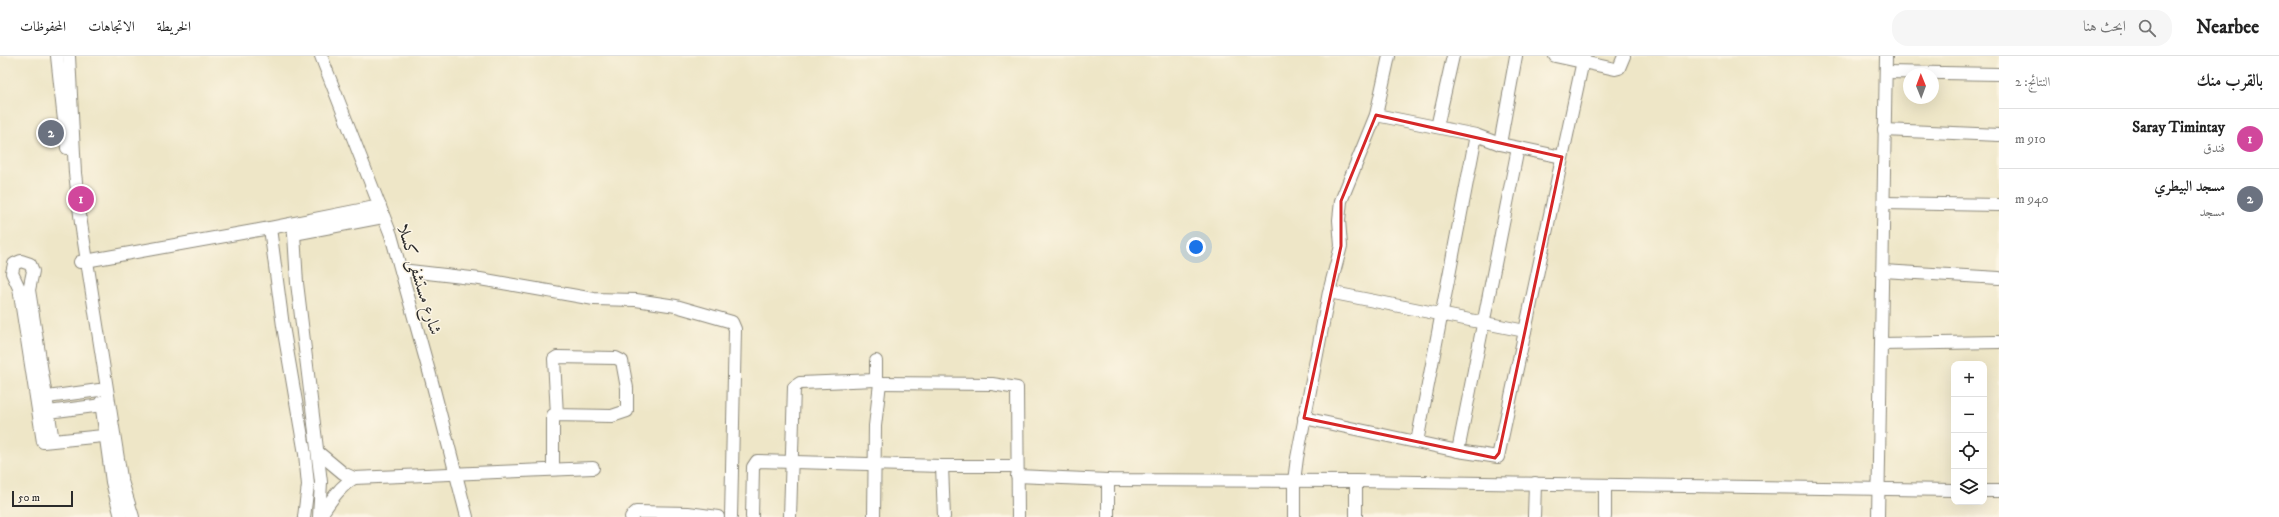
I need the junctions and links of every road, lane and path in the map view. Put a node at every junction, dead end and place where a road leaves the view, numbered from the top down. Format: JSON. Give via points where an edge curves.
{"nodes":[{"id":1,"x":57,"y":56,"type":"edge"},
{"id":2,"x":69,"y":56,"type":"edge"},
{"id":3,"x":321,"y":56,"type":"edge"},
{"id":4,"x":1389,"y":56,"type":"edge"},
{"id":5,"x":1453,"y":56,"type":"edge"},
{"id":6,"x":1516,"y":56,"type":"edge"},
{"id":7,"x":1555,"y":56,"type":"edge"},
{"id":8,"x":1624,"y":56,"type":"edge"},
{"id":9,"x":1886,"y":56,"type":"edge"},
{"id":10,"x":1583,"y":59,"type":"edge"},
{"id":11,"x":1886,"y":72,"type":"junction"},
{"id":12,"x":1999,"y":74,"type":"edge"},
{"id":13,"x":1376,"y":115,"type":"junction"},
{"id":14,"x":1437,"y":127,"type":"junction"},
{"id":15,"x":1884,"y":130,"type":"junction"},
{"id":16,"x":1476,"y":135,"type":"junction"},
{"id":17,"x":1999,"y":135,"type":"edge"},
{"id":18,"x":1500,"y":144,"type":"junction"},
{"id":19,"x":1518,"y":148,"type":"junction"},
{"id":20,"x":1562,"y":157,"type":"junction"},
{"id":21,"x":1884,"y":203,"type":"junction"},
{"id":22,"x":1999,"y":205,"type":"edge"},
{"id":23,"x":382,"y":211,"type":"junction"},
{"id":24,"x":270,"y":228,"type":"junction"},
{"id":25,"x":293,"y":229,"type":"junction"},
{"id":26,"x":84,"y":261,"type":"junction"},
{"id":27,"x":401,"y":270,"type":"junction"},
{"id":28,"x":1883,"y":272,"type":"junction"},
{"id":29,"x":1999,"y":278,"type":"edge"},
{"id":30,"x":297,"y":283,"type":"junction"},
{"id":31,"x":277,"y":284,"type":"junction"},
{"id":32,"x":1329,"y":292,"type":"junction"},
{"id":33,"x":1442,"y":314,"type":"junction"},
{"id":34,"x":1483,"y":322,"type":"junction"},
{"id":35,"x":1525,"y":331,"type":"junction"},
{"id":36,"x":1999,"y":342,"type":"edge"},
{"id":37,"x":1882,"y":344,"type":"junction"},
{"id":38,"x":99,"y":361,"type":"junction"},
{"id":39,"x":876,"y":361,"type":"dead end"},
{"id":40,"x":878,"y":382,"type":"junction"},
{"id":41,"x":99,"y":390,"type":"junction"},
{"id":42,"x":42,"y":398,"type":"junction"},
{"id":43,"x":102,"y":405,"type":"junction"},
{"id":44,"x":44,"y":413,"type":"junction"},
{"id":45,"x":553,"y":414,"type":"junction"},
{"id":46,"x":1304,"y":418,"type":"junction"},
{"id":47,"x":109,"y":435,"type":"junction"},
{"id":48,"x":1417,"y":442,"type":"junction"},
{"id":49,"x":1458,"y":451,"type":"junction"},
{"id":50,"x":318,"y":453,"type":"junction"},
{"id":51,"x":791,"y":462,"type":"junction"},
{"id":52,"x":874,"y":464,"type":"junction"},
{"id":53,"x":942,"y":466,"type":"junction"},
{"id":54,"x":114,"y":468,"type":"junction"},
{"id":55,"x":593,"y":468,"type":"dead end"},
{"id":56,"x":553,"y":469,"type":"junction"},
{"id":57,"x":1017,"y":471,"type":"junction"},
{"id":58,"x":456,"y":474,"type":"junction"},
{"id":59,"x":354,"y":478,"type":"junction"},
{"id":60,"x":1108,"y":480,"type":"junction"},
{"id":61,"x":1294,"y":481,"type":"junction"},
{"id":62,"x":1356,"y":481,"type":"junction"},
{"id":63,"x":1536,"y":483,"type":"junction"},
{"id":64,"x":1605,"y":485,"type":"junction"},
{"id":65,"x":1879,"y":487,"type":"junction"},
{"id":66,"x":1951,"y":490,"type":"edge"},
{"id":67,"x":1987,"y":491,"type":"edge"},
{"id":68,"x":1999,"y":491,"type":"edge"},
{"id":69,"x":121,"y":517,"type":"edge"},
{"id":70,"x":133,"y":517,"type":"edge"},
{"id":71,"x":304,"y":517,"type":"edge"},
{"id":72,"x":319,"y":517,"type":"edge"},
{"id":73,"x":466,"y":517,"type":"edge"},
{"id":74,"x":631,"y":517,"type":"edge"},
{"id":75,"x":718,"y":517,"type":"edge"},
{"id":76,"x":731,"y":517,"type":"edge"},
{"id":77,"x":752,"y":517,"type":"edge"},
{"id":78,"x":790,"y":517,"type":"edge"},
{"id":79,"x":874,"y":517,"type":"edge"},
{"id":80,"x":944,"y":517,"type":"edge"},
{"id":81,"x":1018,"y":517,"type":"edge"},
{"id":82,"x":1108,"y":517,"type":"edge"},
{"id":83,"x":1294,"y":517,"type":"edge"},
{"id":84,"x":1356,"y":517,"type":"edge"},
{"id":85,"x":1534,"y":517,"type":"edge"},
{"id":86,"x":1604,"y":517,"type":"edge"},
{"id":87,"x":1878,"y":517,"type":"edge"}],
"edges":[{"from":1,"to":26,"type":"street"},
{"from":2,"to":26,"type":"street"},
{"from":3,"to":23,"type":"street","name":"شارع مستشفى كسلا"},
{"from":4,"to":13,"type":"street"},
{"from":5,"to":14,"type":"street"},
{"from":6,"to":18,"type":"street"},
{"from":7,"to":10,"type":"street"},
{"from":8,"to":10,"type":"street","via":[[1619,68],[1615,69]]},
{"from":9,"to":11,"type":"street"},
{"from":10,"to":20,"type":"street"},
{"from":11,"to":12,"type":"street"},
{"from":11,"to":15,"type":"street"},
{"from":13,"to":14,"type":"street"},
{"from":13,"to":32,"type":"street","via":[[1341,201],[1341,246]]},
{"from":14,"to":16,"type":"street"},
{"from":15,"to":17,"type":"street"},
{"from":15,"to":21,"type":"street"},
{"from":16,"to":18,"type":"street"},
{"from":16,"to":33,"type":"street"},
{"from":18,"to":19,"type":"street"},
{"from":19,"to":20,"type":"street"},
{"from":19,"to":34,"type":"street"},
{"from":20,"to":35,"type":"street"},
{"from":21,"to":22,"type":"street"},
{"from":21,"to":28,"type":"street"},
{"from":23,"to":25,"type":"street"},
{"from":23,"to":27,"type":"street","name":"شارع مستشفى كسلا"},
{"from":24,"to":25,"type":"street"},
{"from":24,"to":26,"type":"street"},
{"from":24,"to":31,"type":"street"},
{"from":25,"to":30,"type":"street"},
{"from":26,"to":38,"type":"street"},
{"from":27,"to":58,"type":"street","name":"شارع مستشفى كسلا"},
{"from":27,"to":76,"type":"street","via":[[480,279],[594,299],[636,300],[676,306],[732,322],[735,329]]},
{"from":28,"to":29,"type":"street"},
{"from":28,"to":37,"type":"street"},
{"from":30,"to":31,"type":"street"},
{"from":30,"to":50,"type":"street"},
{"from":31,"to":71,"type":"street","via":[[305,454],[308,485]]},
{"from":32,"to":33,"type":"street"},
{"from":32,"to":46,"type":"street"},
{"from":33,"to":34,"type":"street"},
{"from":33,"to":48,"type":"street"},
{"from":34,"to":35,"type":"street"},
{"from":34,"to":49,"type":"street"},
{"from":35,"to":49,"type":"street","via":[[1498,457]]},
{"from":36,"to":37,"type":"street"},
{"from":37,"to":65,"type":"street"},
{"from":38,"to":41,"type":"street"},
{"from":38,"to":47,"type":"street"},
{"from":39,"to":40,"type":"street"},
{"from":40,"to":51,"type":"street","via":[[800,383],[794,387]]},
{"from":40,"to":52,"type":"street"},
{"from":40,"to":57,"type":"street","via":[[992,384],[1017,388]]},
{"from":41,"to":42,"type":"street"},
{"from":41,"to":43,"type":"street"},
{"from":42,"to":42,"type":"street","via":[[29,290],[32,271],[30,264],[21,261],[14,264],[12,273],[19,288]]},
{"from":42,"to":44,"type":"street"},
{"from":43,"to":44,"type":"street"},
{"from":43,"to":47,"type":"street"},
{"from":44,"to":47,"type":"street","via":[[48,442]]},
{"from":45,"to":45,"type":"street","via":[[557,415],[554,358],[616,358],[622,361],[627,388],[626,411],[612,416]]},
{"from":45,"to":56,"type":"street"},
{"from":46,"to":48,"type":"street"},
{"from":46,"to":61,"type":"street"},
{"from":47,"to":54,"type":"street"},
{"from":48,"to":49,"type":"street"},
{"from":50,"to":59,"type":"street","via":[[343,474]]},
{"from":50,"to":72,"type":"street","via":[[321,498]]},
{"from":51,"to":52,"type":"street"},
{"from":51,"to":77,"type":"street","via":[[757,461],[753,464]]},
{"from":51,"to":78,"type":"street"},
{"from":52,"to":53,"type":"street"},
{"from":52,"to":79,"type":"street"},
{"from":53,"to":57,"type":"street"},
{"from":53,"to":80,"type":"street"},
{"from":54,"to":69,"type":"street"},
{"from":54,"to":70,"type":"street"},
{"from":55,"to":56,"type":"street"},
{"from":56,"to":58,"type":"street"},
{"from":57,"to":60,"type":"street"},
{"from":57,"to":81,"type":"street"},
{"from":58,"to":59,"type":"street"},
{"from":58,"to":73,"type":"street","name":"شارع مستشفى كسلا"},
{"from":59,"to":72,"type":"street","via":[[333,496]]},
{"from":60,"to":61,"type":"street"},
{"from":60,"to":82,"type":"street"},
{"from":61,"to":62,"type":"street"},
{"from":61,"to":83,"type":"street"},
{"from":62,"to":63,"type":"street"},
{"from":62,"to":84,"type":"street"},
{"from":63,"to":64,"type":"street"},
{"from":63,"to":85,"type":"street"},
{"from":64,"to":65,"type":"street"},
{"from":64,"to":86,"type":"street"},
{"from":65,"to":66,"type":"street"},
{"from":65,"to":87,"type":"street"},
{"from":67,"to":68,"type":"street"},
{"from":74,"to":75,"type":"street","via":[[636,512]]}]}
